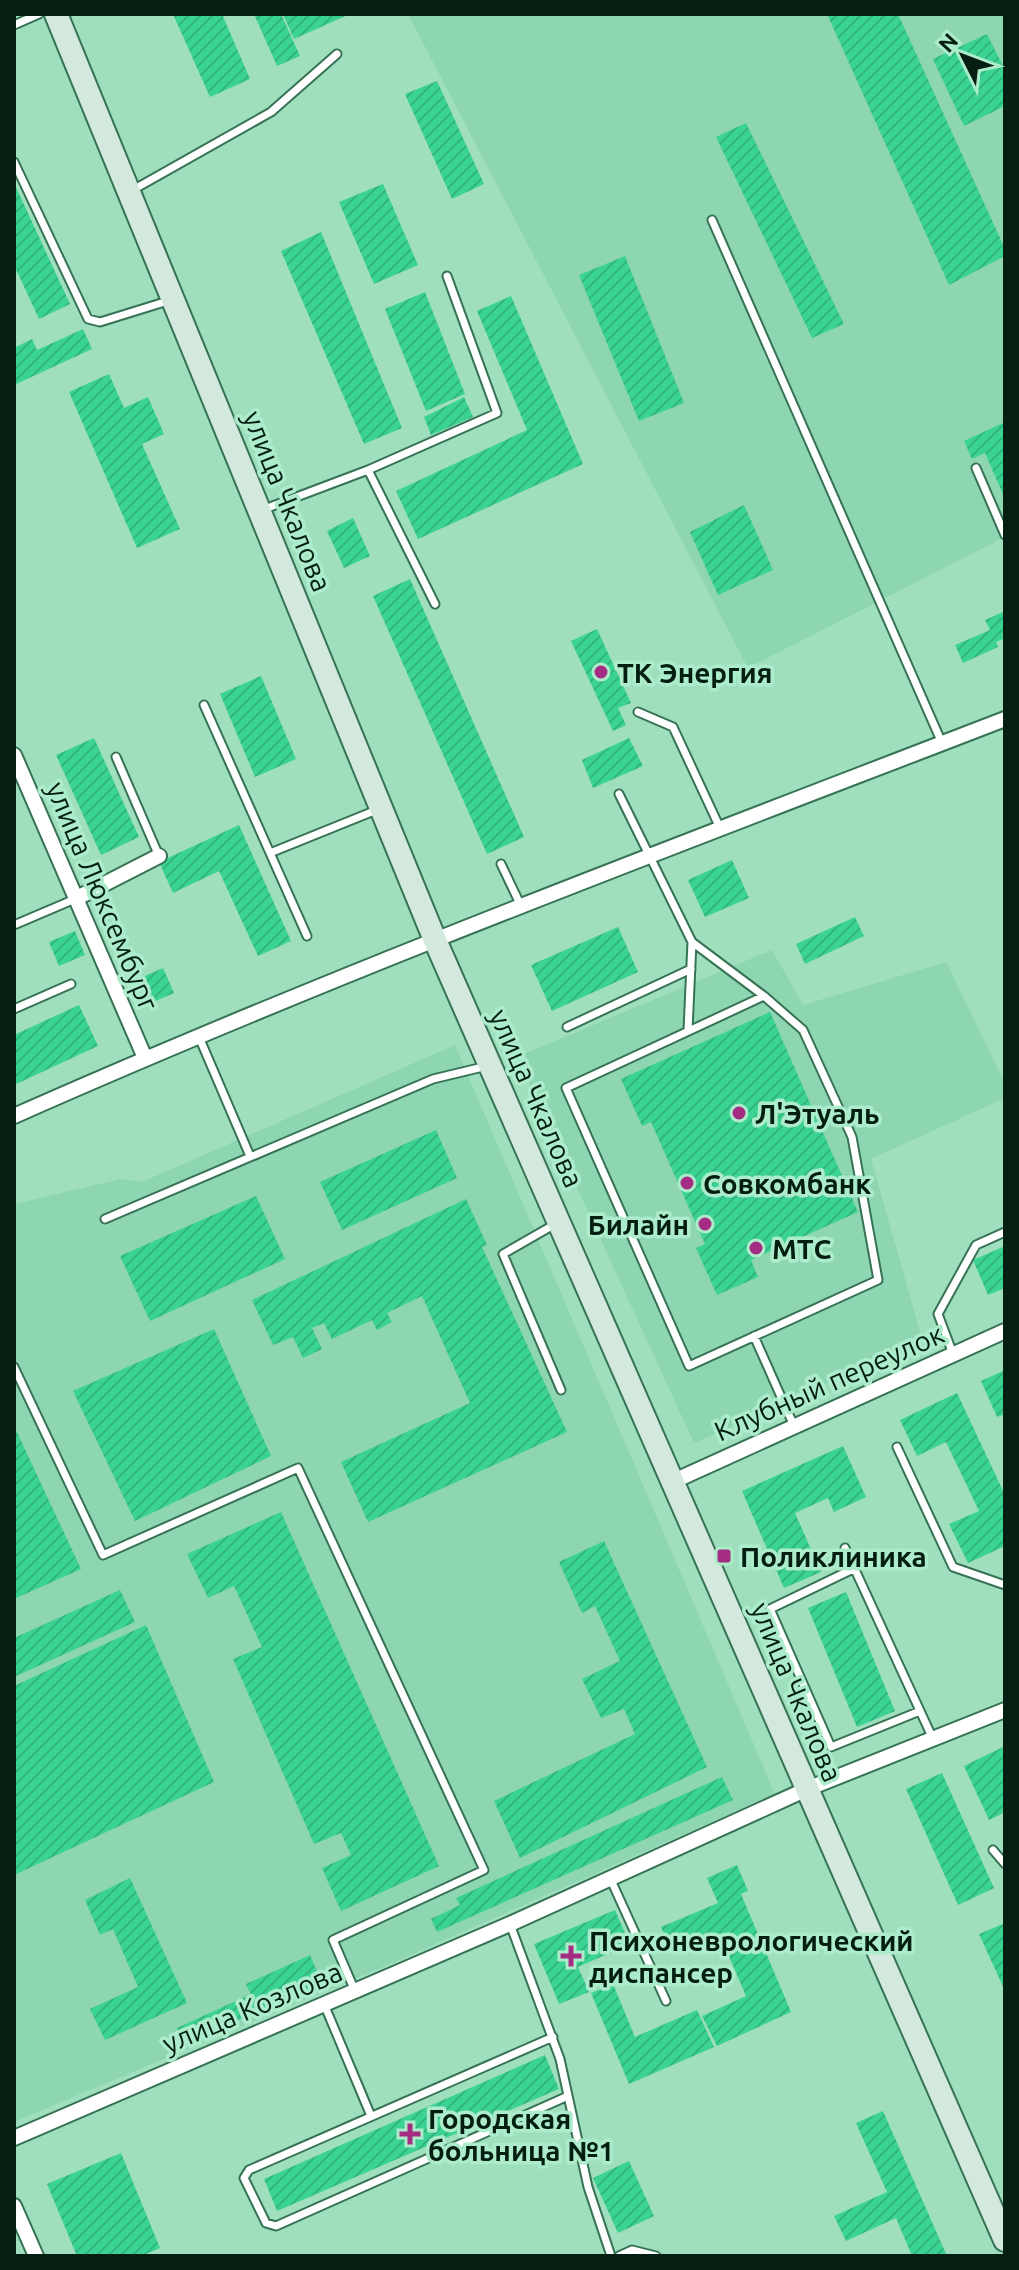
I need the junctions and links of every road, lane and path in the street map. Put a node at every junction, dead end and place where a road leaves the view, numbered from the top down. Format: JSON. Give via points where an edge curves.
{"nodes":[{"id":1,"x":39,"y":14,"type":"edge"},
{"id":2,"x":56,"y":14,"type":"edge"},
{"id":3,"x":14,"y":25,"type":"edge"},
{"id":4,"x":337,"y":54,"type":"dead end"},
{"id":5,"x":14,"y":162,"type":"edge"},
{"id":6,"x":129,"y":192,"type":"junction"},
{"id":7,"x":712,"y":220,"type":"dead end"},
{"id":8,"x":447,"y":276,"type":"dead end"},
{"id":9,"x":173,"y":300,"type":"junction"},
{"id":10,"x":976,"y":468,"type":"dead end"},
{"id":11,"x":368,"y":470,"type":"junction"},
{"id":12,"x":260,"y":511,"type":"junction"},
{"id":13,"x":1005,"y":535,"type":"edge"},
{"id":14,"x":435,"y":604,"type":"dead end"},
{"id":15,"x":204,"y":705,"type":"dead end"},
{"id":16,"x":638,"y":712,"type":"dead end"},
{"id":17,"x":1005,"y":719,"type":"edge"},
{"id":18,"x":942,"y":743,"type":"junction"},
{"id":19,"x":14,"y":755,"type":"edge"},
{"id":20,"x":116,"y":757,"type":"dead end"},
{"id":21,"x":619,"y":794,"type":"dead end"},
{"id":22,"x":381,"y":808,"type":"junction"},
{"id":23,"x":721,"y":829,"type":"junction"},
{"id":24,"x":270,"y":853,"type":"junction"},
{"id":25,"x":159,"y":856,"type":"joint"},
{"id":26,"x":648,"y":857,"type":"junction"},
{"id":27,"x":501,"y":864,"type":"dead end"},
{"id":28,"x":75,"y":899,"type":"junction"},
{"id":29,"x":521,"y":906,"type":"junction"},
{"id":30,"x":14,"y":925,"type":"edge"},
{"id":31,"x":307,"y":936,"type":"dead end"},
{"id":32,"x":435,"y":940,"type":"junction"},
{"id":33,"x":692,"y":942,"type":"junction"},
{"id":34,"x":691,"y":969,"type":"junction"},
{"id":35,"x":71,"y":984,"type":"dead end"},
{"id":36,"x":764,"y":996,"type":"junction"},
{"id":37,"x":14,"y":1009,"type":"edge"},
{"id":38,"x":567,"y":1027,"type":"dead end"},
{"id":39,"x":688,"y":1030,"type":"junction"},
{"id":40,"x":199,"y":1037,"type":"junction"},
{"id":41,"x":145,"y":1058,"type":"junction"},
{"id":42,"x":489,"y":1065,"type":"junction"},
{"id":43,"x":14,"y":1116,"type":"edge"},
{"id":44,"x":250,"y":1156,"type":"junction"},
{"id":45,"x":105,"y":1219,"type":"dead end"},
{"id":46,"x":559,"y":1222,"type":"junction"},
{"id":47,"x":1005,"y":1232,"type":"edge"},
{"id":48,"x":1005,"y":1331,"type":"edge"},
{"id":49,"x":754,"y":1336,"type":"junction"},
{"id":50,"x":953,"y":1354,"type":"junction"},
{"id":51,"x":14,"y":1367,"type":"edge"},
{"id":52,"x":561,"y":1390,"type":"dead end"},
{"id":53,"x":794,"y":1426,"type":"junction"},
{"id":54,"x":897,"y":1447,"type":"dead end"},
{"id":55,"x":674,"y":1481,"type":"junction"},
{"id":56,"x":845,"y":1548,"type":"dead end"},
{"id":57,"x":855,"y":1568,"type":"junction"},
{"id":58,"x":1005,"y":1585,"type":"edge"},
{"id":59,"x":1005,"y":1710,"type":"edge"},
{"id":60,"x":920,"y":1711,"type":"junction"},
{"id":61,"x":933,"y":1739,"type":"junction"},
{"id":62,"x":807,"y":1789,"type":"junction"},
{"id":63,"x":993,"y":1850,"type":"dead end"},
{"id":64,"x":1005,"y":1864,"type":"edge"},
{"id":65,"x":610,"y":1878,"type":"junction"},
{"id":66,"x":510,"y":1924,"type":"junction"},
{"id":67,"x":355,"y":1991,"type":"junction"},
{"id":68,"x":666,"y":2001,"type":"dead end"},
{"id":69,"x":324,"y":2004,"type":"junction"},
{"id":70,"x":553,"y":2037,"type":"junction"},
{"id":71,"x":568,"y":2096,"type":"junction"},
{"id":72,"x":371,"y":2116,"type":"junction"},
{"id":73,"x":14,"y":2138,"type":"edge"},
{"id":74,"x":14,"y":2206,"type":"edge"},
{"id":75,"x":1005,"y":2240,"type":"edge"},
{"id":76,"x":634,"y":2253,"type":"edge"},
{"id":77,"x":36,"y":2256,"type":"edge"},
{"id":78,"x":611,"y":2256,"type":"edge"},
{"id":79,"x":619,"y":2256,"type":"edge"},
{"id":80,"x":656,"y":2256,"type":"edge"}],
"edges":[{"from":1,"to":3,"type":"lane"},
{"from":2,"to":6,"type":"street","name":"улица Чкалова"},
{"from":4,"to":6,"type":"lane","via":[[271,112]]},
{"from":5,"to":9,"type":"lane","via":[[88,319],[100,322]]},
{"from":6,"to":9,"type":"street","name":"улица Чкалова"},
{"from":7,"to":18,"type":"lane"},
{"from":8,"to":11,"type":"lane","via":[[497,413]]},
{"from":9,"to":12,"type":"street","name":"улица Чкалова"},
{"from":10,"to":13,"type":"lane"},
{"from":11,"to":12,"type":"lane"},
{"from":11,"to":14,"type":"lane"},
{"from":12,"to":22,"type":"street","name":"улица Чкалова"},
{"from":15,"to":24,"type":"lane"},
{"from":16,"to":23,"type":"lane","via":[[673,727]]},
{"from":17,"to":18,"type":"street"},
{"from":18,"to":23,"type":"street"},
{"from":19,"to":28,"type":"street","name":"улица Люксембург"},
{"from":20,"to":25,"type":"lane"},
{"from":21,"to":26,"type":"lane"},
{"from":22,"to":24,"type":"lane"},
{"from":22,"to":32,"type":"street","name":"улица Чкалова"},
{"from":23,"to":26,"type":"street"},
{"from":24,"to":31,"type":"lane"},
{"from":25,"to":28,"type":"street"},
{"from":26,"to":29,"type":"street"},
{"from":26,"to":33,"type":"lane"},
{"from":27,"to":29,"type":"lane"},
{"from":28,"to":30,"type":"lane"},
{"from":28,"to":41,"type":"street","name":"улица Люксембург"},
{"from":29,"to":32,"type":"street"},
{"from":32,"to":40,"type":"street"},
{"from":32,"to":42,"type":"street","name":"улица Чкалова"},
{"from":33,"to":34,"type":"lane"},
{"from":33,"to":36,"type":"lane"},
{"from":34,"to":38,"type":"lane"},
{"from":34,"to":39,"type":"lane"},
{"from":35,"to":37,"type":"lane"},
{"from":36,"to":39,"type":"lane"},
{"from":36,"to":49,"type":"lane","via":[[803,1030],[852,1137],[878,1280]]},
{"from":39,"to":49,"type":"lane","via":[[566,1088],[689,1366]]},
{"from":40,"to":41,"type":"street"},
{"from":40,"to":44,"type":"lane"},
{"from":41,"to":43,"type":"street"},
{"from":42,"to":44,"type":"lane","via":[[433,1079]]},
{"from":42,"to":46,"type":"street","name":"улица Чкалова"},
{"from":44,"to":45,"type":"lane"},
{"from":46,"to":52,"type":"lane","via":[[503,1254]]},
{"from":46,"to":55,"type":"street","name":"улица Чкалова"},
{"from":47,"to":50,"type":"lane","via":[[976,1245],[938,1314]]},
{"from":48,"to":50,"type":"street","name":"Клубный переулок"},
{"from":49,"to":53,"type":"lane"},
{"from":50,"to":53,"type":"street","name":"Клубный переулок"},
{"from":51,"to":67,"type":"lane","via":[[103,1555],[298,1468],[484,1870],[333,1940]]},
{"from":53,"to":55,"type":"street","name":"Клубный переулок"},
{"from":54,"to":58,"type":"lane","via":[[953,1567]]},
{"from":55,"to":62,"type":"street","name":"улица Чкалова"},
{"from":56,"to":57,"type":"lane"},
{"from":57,"to":60,"type":"lane"},
{"from":57,"to":60,"type":"lane","via":[[770,1609],[831,1747]]},
{"from":59,"to":61,"type":"street","name":"улица Козлова"},
{"from":60,"to":61,"type":"lane"},
{"from":61,"to":62,"type":"street","name":"улица Козлова"},
{"from":62,"to":65,"type":"street","name":"улица Козлова"},
{"from":62,"to":75,"type":"street","name":"улица Чкалова"},
{"from":63,"to":64,"type":"lane"},
{"from":65,"to":66,"type":"street","name":"улица Козлова"},
{"from":65,"to":68,"type":"lane"},
{"from":66,"to":67,"type":"street","name":"улица Козлова"},
{"from":66,"to":70,"type":"lane"},
{"from":67,"to":69,"type":"street","name":"улица Козлова"},
{"from":69,"to":72,"type":"lane"},
{"from":69,"to":73,"type":"street","name":"улица Козлова"},
{"from":70,"to":71,"type":"lane"},
{"from":70,"to":72,"type":"lane"},
{"from":71,"to":72,"type":"lane","via":[[276,2226],[266,2223],[245,2174]]},
{"from":71,"to":78,"type":"lane","via":[[588,2187]]},
{"from":74,"to":77,"type":"street"},
{"from":76,"to":79,"type":"lane"},
{"from":76,"to":80,"type":"lane"}]}
